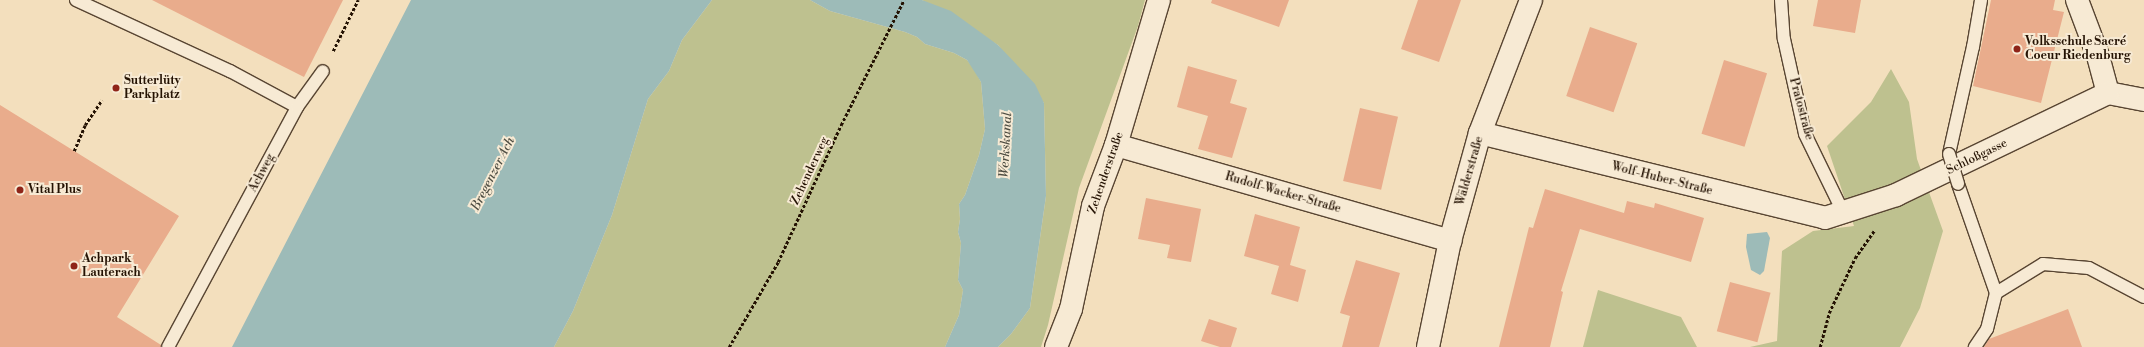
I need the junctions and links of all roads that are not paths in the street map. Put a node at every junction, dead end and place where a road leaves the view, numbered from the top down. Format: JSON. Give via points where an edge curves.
{"nodes":[{"id":1,"x":76,"y":0,"type":"edge"},
{"id":2,"x":1160,"y":0,"type":"edge"},
{"id":3,"x":1531,"y":0,"type":"edge"},
{"id":4,"x":1781,"y":0,"type":"edge"},
{"id":5,"x":1981,"y":0,"type":"edge"},
{"id":6,"x":2077,"y":0,"type":"edge"},
{"id":7,"x":323,"y":71,"type":"road end"},
{"id":8,"x":2108,"y":94,"type":"junction"},
{"id":9,"x":2144,"y":100,"type":"edge"},
{"id":10,"x":297,"y":107,"type":"junction"},
{"id":11,"x":1480,"y":133,"type":"junction"},
{"id":12,"x":1116,"y":145,"type":"junction"},
{"id":13,"x":1843,"y":212,"type":"junction"},
{"id":14,"x":1450,"y":242,"type":"junction"},
{"id":15,"x":1996,"y":293,"type":"junction"},
{"id":16,"x":2144,"y":297,"type":"edge"},
{"id":17,"x":168,"y":347,"type":"edge"},
{"id":18,"x":1056,"y":347,"type":"edge"},
{"id":19,"x":1430,"y":347,"type":"edge"},
{"id":20,"x":1975,"y":347,"type":"edge"}],
"edges":[{"from":1,"to":10,"type":"lane","via":[[230,71]]},
{"from":2,"to":12,"type":"street","name":"Zehenderstraße"},
{"from":3,"to":11,"type":"street","name":"Wälderstraße"},
{"from":4,"to":13,"type":"lane","name":"Pratostraße","via":[[1784,40],[1805,134]]},
{"from":5,"to":15,"type":"lane","bridge":true,"via":[[1949,154]]},
{"from":6,"to":8,"type":"street","via":[[2098,56]]},
{"from":7,"to":10,"type":"lane","name":"Achweg"},
{"from":8,"to":9,"type":"street"},
{"from":8,"to":13,"type":"street","name":"Schloßgasse","via":[[1896,196]]},
{"from":10,"to":17,"type":"lane","name":"Achweg"},
{"from":11,"to":13,"type":"street","name":"Wolf-Huber-Straße","via":[[1825,218]]},
{"from":11,"to":14,"type":"street","name":"Wälderstraße"},
{"from":12,"to":14,"type":"street","name":"Rudolf-Wacker-Straße"},
{"from":12,"to":18,"type":"street","name":"Zehenderstraße","via":[[1093,206],[1071,309]]},
{"from":14,"to":19,"type":"street","name":"Wälderstraße"},
{"from":15,"to":16,"type":"lane","via":[[2043,264],[2089,268]]},
{"from":15,"to":20,"type":"lane","via":[[1987,329]]}]}
